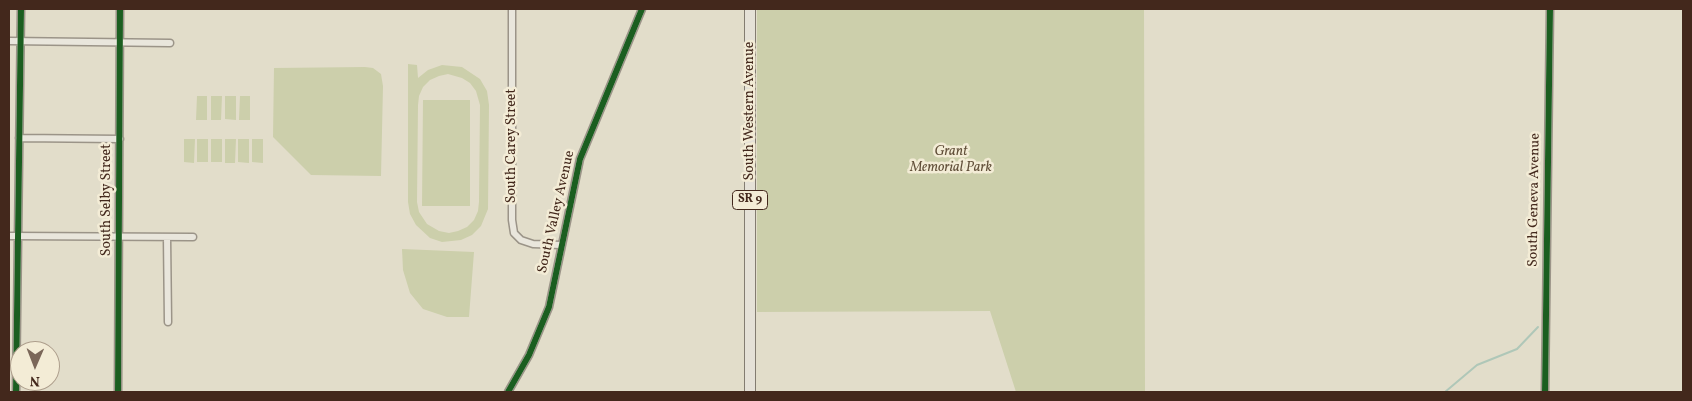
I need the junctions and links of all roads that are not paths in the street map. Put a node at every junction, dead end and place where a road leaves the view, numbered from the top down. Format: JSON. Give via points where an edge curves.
{"nodes":[{"id":1,"x":21,"y":9,"type":"edge"},
{"id":2,"x":120,"y":9,"type":"edge"},
{"id":3,"x":512,"y":9,"type":"edge"},
{"id":4,"x":642,"y":9,"type":"edge"},
{"id":5,"x":750,"y":9,"type":"edge"},
{"id":6,"x":1550,"y":9,"type":"edge"},
{"id":7,"x":9,"y":40,"type":"edge"},
{"id":8,"x":21,"y":41,"type":"junction"},
{"id":9,"x":120,"y":42,"type":"junction"},
{"id":10,"x":170,"y":42,"type":"dead end"},
{"id":11,"x":19,"y":138,"type":"junction"},
{"id":12,"x":120,"y":139,"type":"junction"},
{"id":13,"x":9,"y":236,"type":"edge"},
{"id":14,"x":18,"y":236,"type":"junction"},
{"id":15,"x":119,"y":236,"type":"junction"},
{"id":16,"x":167,"y":237,"type":"junction"},
{"id":17,"x":193,"y":237,"type":"dead end"},
{"id":18,"x":562,"y":245,"type":"junction"},
{"id":19,"x":168,"y":322,"type":"dead end"},
{"id":20,"x":16,"y":392,"type":"edge"},
{"id":21,"x":118,"y":392,"type":"edge"},
{"id":22,"x":508,"y":392,"type":"edge"},
{"id":23,"x":750,"y":392,"type":"edge"},
{"id":24,"x":1545,"y":392,"type":"edge"}],
"edges":[{"from":1,"to":8,"type":"street"},
{"from":2,"to":9,"type":"street","name":"South Selby Street"},
{"from":3,"to":18,"type":"street","name":"South Carey Street","via":[[514,233],[521,240],[533,244]]},
{"from":4,"to":18,"type":"street","name":"South Valley Avenue","via":[[580,159]]},
{"from":5,"to":23,"type":"highway","name":"South Western Avenue","number":"SR 9"},
{"from":6,"to":24,"type":"street","name":"South Geneva Avenue"},
{"from":7,"to":8,"type":"street"},
{"from":8,"to":9,"type":"street"},
{"from":8,"to":11,"type":"street"},
{"from":9,"to":10,"type":"street"},
{"from":9,"to":12,"type":"street","name":"South Selby Street"},
{"from":11,"to":12,"type":"street"},
{"from":11,"to":14,"type":"street"},
{"from":12,"to":15,"type":"street","name":"South Selby Street"},
{"from":13,"to":14,"type":"street"},
{"from":14,"to":15,"type":"street"},
{"from":14,"to":20,"type":"street"},
{"from":15,"to":16,"type":"street"},
{"from":15,"to":21,"type":"street","name":"South Selby Street"},
{"from":16,"to":17,"type":"street"},
{"from":16,"to":19,"type":"street"},
{"from":18,"to":22,"type":"street","name":"South Valley Avenue","via":[[549,307],[529,355]]}]}
